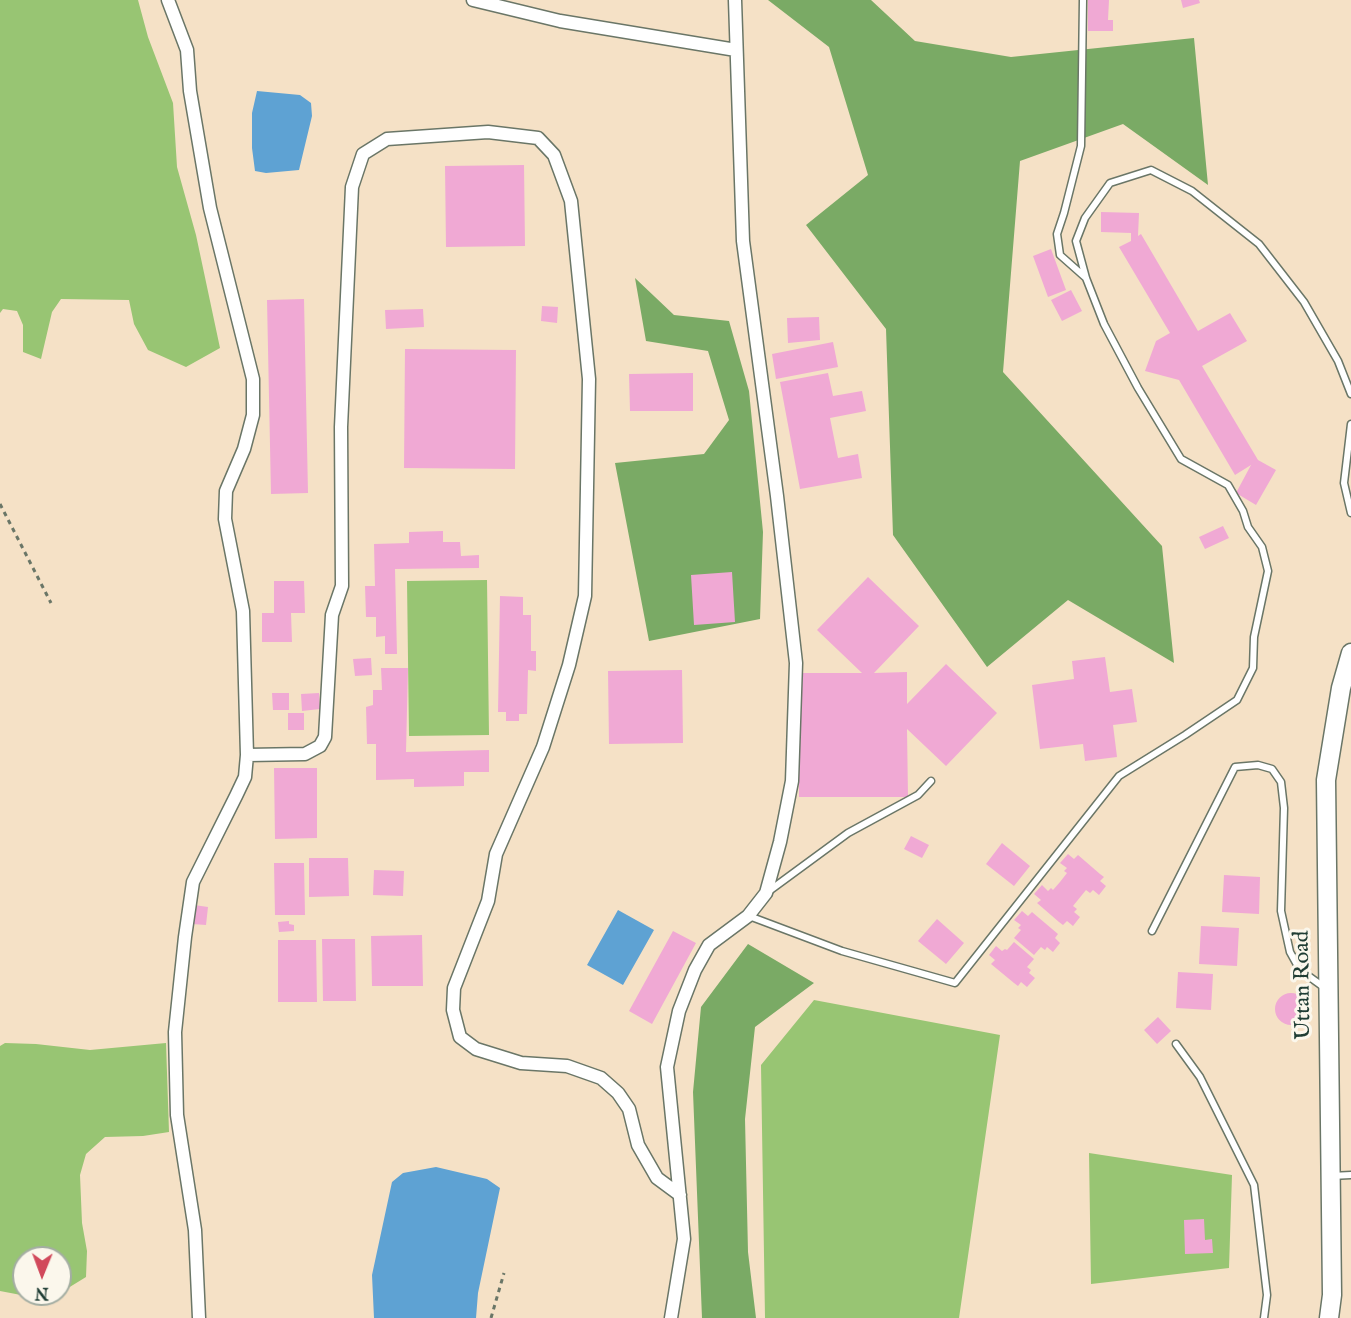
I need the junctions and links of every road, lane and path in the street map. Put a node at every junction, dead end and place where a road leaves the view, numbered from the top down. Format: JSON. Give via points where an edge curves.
{"nodes":[{"id":1,"x":168,"y":0,"type":"edge"},
{"id":2,"x":473,"y":0,"type":"edge"},
{"id":3,"x":735,"y":0,"type":"edge"},
{"id":4,"x":1083,"y":0,"type":"edge"},
{"id":5,"x":736,"y":51,"type":"junction"},
{"id":6,"x":1086,"y":278,"type":"junction"},
{"id":7,"x":1351,"y":394,"type":"edge"},
{"id":8,"x":1351,"y":424,"type":"edge"},
{"id":9,"x":0,"y":504,"type":"edge"},
{"id":10,"x":1351,"y":513,"type":"edge"},
{"id":11,"x":51,"y":603,"type":"dead end"},
{"id":12,"x":1350,"y":660,"type":"edge"},
{"id":13,"x":248,"y":755,"type":"junction"},
{"id":14,"x":931,"y":781,"type":"dead end"},
{"id":15,"x":766,"y":893,"type":"junction"},
{"id":16,"x":748,"y":916,"type":"junction"},
{"id":17,"x":1152,"y":931,"type":"dead end"},
{"id":18,"x":1328,"y":990,"type":"junction"},
{"id":19,"x":1176,"y":1044,"type":"dead end"},
{"id":20,"x":1351,"y":1174,"type":"edge"},
{"id":21,"x":1331,"y":1176,"type":"junction"},
{"id":22,"x":680,"y":1195,"type":"junction"},
{"id":23,"x":504,"y":1273,"type":"dead end"},
{"id":24,"x":199,"y":1318,"type":"edge"},
{"id":25,"x":491,"y":1318,"type":"edge"},
{"id":26,"x":671,"y":1318,"type":"edge"},
{"id":27,"x":1264,"y":1318,"type":"edge"},
{"id":28,"x":1329,"y":1318,"type":"edge"}],
"edges":[{"from":1,"to":13,"type":"street","via":[[187,50],[210,208],[253,379],[253,415],[226,491],[225,519],[243,611]]},
{"from":2,"to":5,"type":"street","via":[[560,21]]},
{"from":3,"to":5,"type":"street"},
{"from":4,"to":6,"type":"lane","via":[[1081,146],[1057,234],[1060,255]]},
{"from":5,"to":15,"type":"street","via":[[743,241],[796,663],[792,781]]},
{"from":6,"to":7,"type":"lane","via":[[1076,241],[1085,218],[1110,183],[1151,170],[1192,191],[1259,244],[1304,302],[1338,361]]},
{"from":6,"to":16,"type":"lane","via":[[1104,324],[1181,459],[1228,485],[1262,547],[1268,571],[1254,637],[1253,668],[1237,700],[1119,776],[955,982],[842,951]]},
{"from":8,"to":10,"type":"lane","via":[[1344,483]]},
{"from":9,"to":11,"type":"path"},
{"from":12,"to":18,"type":"main road","name":"Uttan Road","via":[[1341,688],[1326,780]]},
{"from":13,"to":22,"type":"street","via":[[314,751],[327,728],[332,615],[342,586],[340,427],[352,187],[363,154],[387,139],[488,132],[537,138],[554,155],[571,201],[589,379],[585,596],[569,665],[543,747],[496,854],[488,901],[454,988],[453,1010],[460,1037],[476,1049],[521,1063],[567,1066],[601,1078],[629,1109],[638,1145],[657,1178]]},
{"from":13,"to":24,"type":"street","via":[[236,796],[193,882],[175,1032],[177,1114],[195,1230]]},
{"from":14,"to":15,"type":"lane","via":[[918,795],[848,833]]},
{"from":15,"to":16,"type":"street"},
{"from":16,"to":22,"type":"street","via":[[709,945],[679,1011],[668,1066]]},
{"from":17,"to":18,"type":"lane","via":[[1235,767],[1258,765],[1272,769],[1281,782],[1284,808],[1281,911],[1290,952],[1300,970]]},
{"from":18,"to":21,"type":"main road","name":"Uttan Road"},
{"from":19,"to":27,"type":"lane","via":[[1200,1077],[1254,1185],[1267,1295]]},
{"from":20,"to":21,"type":"lane"},
{"from":21,"to":28,"type":"main road","name":"Uttan Road"},
{"from":22,"to":26,"type":"street","via":[[684,1239]]},
{"from":23,"to":25,"type":"path"}]}
